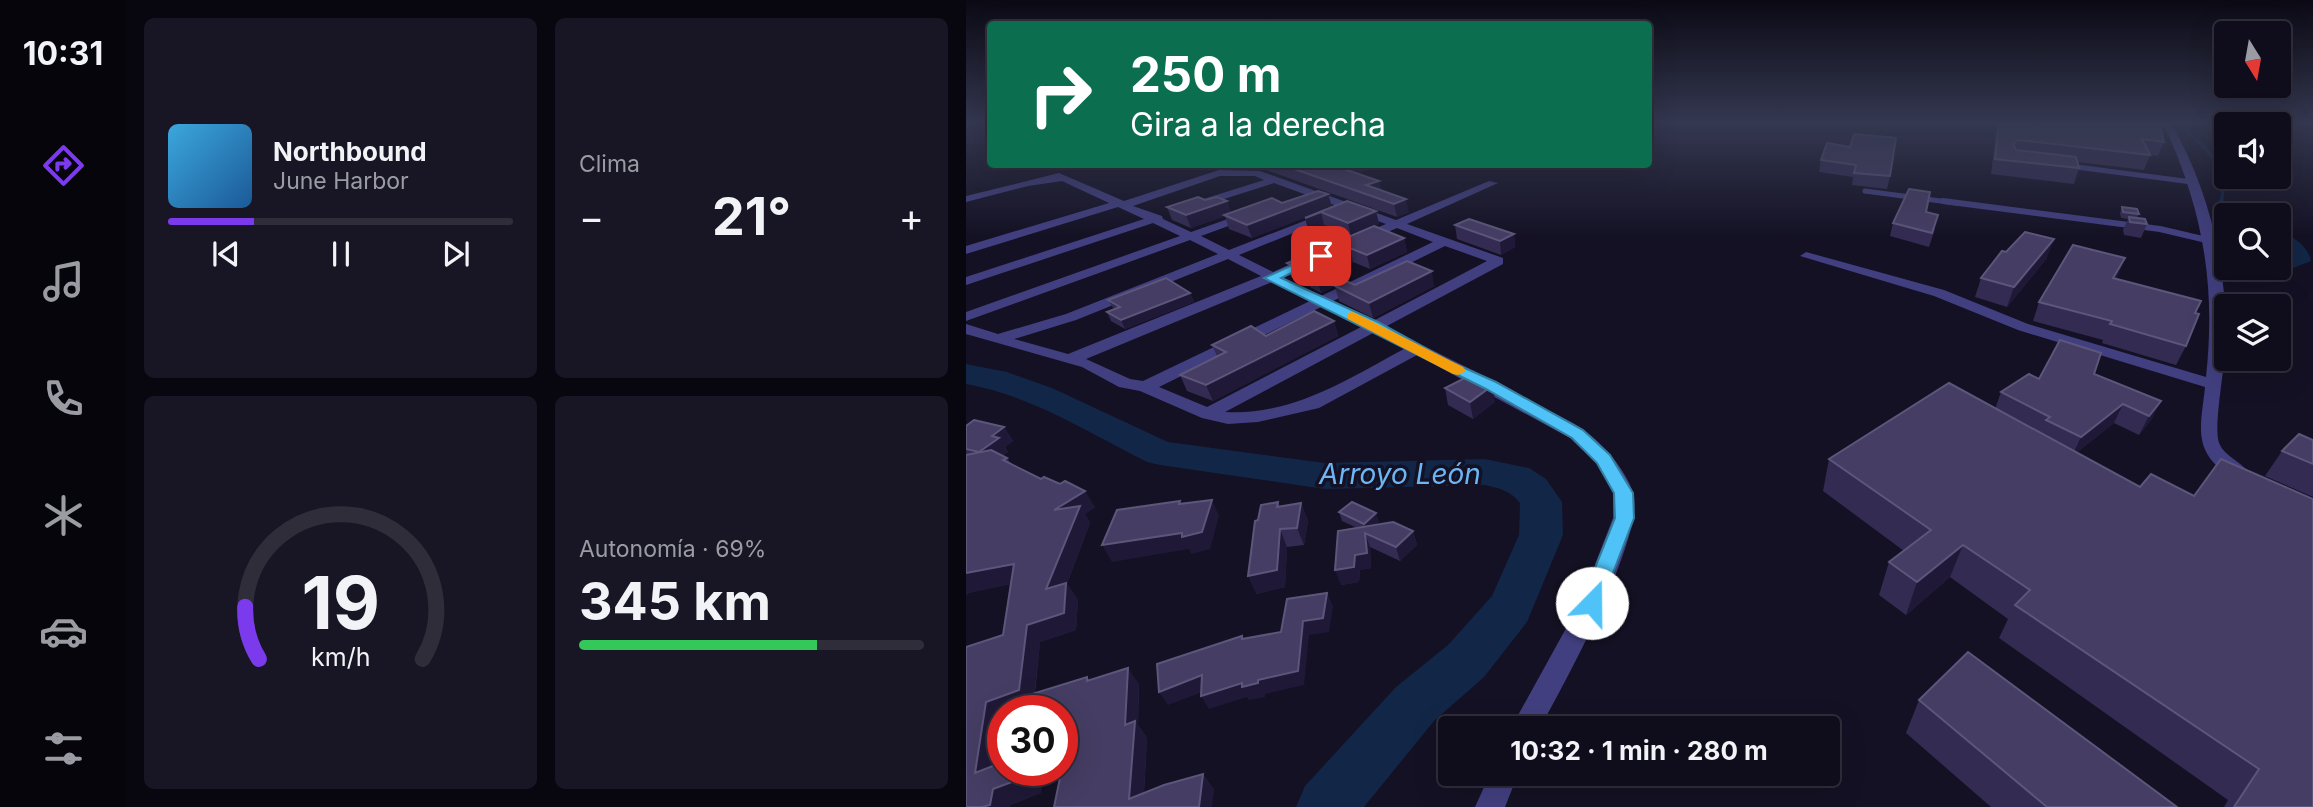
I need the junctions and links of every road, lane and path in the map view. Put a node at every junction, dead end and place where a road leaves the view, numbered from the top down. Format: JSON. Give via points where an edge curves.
{"nodes":[{"id":1,"x":2183,"y":161,"type":"edge"},
{"id":2,"x":2066,"y":166,"type":"edge"},
{"id":3,"x":1274,"y":180,"type":"junction"},
{"id":4,"x":2192,"y":182,"type":"junction"},
{"id":5,"x":1493,"y":184,"type":"dead end"},
{"id":6,"x":1865,"y":191,"type":"dead end"},
{"id":7,"x":1312,"y":192,"type":"junction"},
{"id":8,"x":966,"y":199,"type":"edge"},
{"id":9,"x":1288,"y":201,"type":"edge"},
{"id":10,"x":1122,"y":204,"type":"junction"},
{"id":11,"x":1191,"y":206,"type":"edge"},
{"id":12,"x":1350,"y":206,"type":"junction"},
{"id":13,"x":1264,"y":210,"type":"edge"},
{"id":14,"x":1161,"y":217,"type":"junction"},
{"id":15,"x":1396,"y":224,"type":"junction"},
{"id":16,"x":1191,"y":236,"type":"junction"},
{"id":17,"x":1445,"y":241,"type":"junction"},
{"id":18,"x":2211,"y":241,"type":"junction"},
{"id":19,"x":1346,"y":246,"type":"edge"},
{"id":20,"x":966,"y":250,"type":"edge"},
{"id":21,"x":1228,"y":255,"type":"junction"},
{"id":22,"x":1321,"y":256,"type":"edge"},
{"id":23,"x":1806,"y":256,"type":"dead end"},
{"id":24,"x":1271,"y":278,"type":"junction"},
{"id":25,"x":966,"y":281,"type":"edge"},
{"id":26,"x":1321,"y":302,"type":"junction"},
{"id":27,"x":966,"y":317,"type":"edge"},
{"id":28,"x":1374,"y":325,"type":"junction"},
{"id":29,"x":966,"y":329,"type":"edge"},
{"id":30,"x":999,"y":339,"type":"junction"},
{"id":31,"x":1416,"y":349,"type":"junction"},
{"id":32,"x":1070,"y":359,"type":"junction"},
{"id":33,"x":2213,"y":384,"type":"junction"},
{"id":34,"x":1145,"y":387,"type":"junction"},
{"id":35,"x":1208,"y":414,"type":"junction"},
{"id":36,"x":2257,"y":483,"type":"edge"},
{"id":37,"x":1532,"y":716,"type":"edge"},
{"id":38,"x":1499,"y":786,"type":"edge"},
{"id":39,"x":1490,"y":807,"type":"edge"}],
"edges":[{"from":1,"to":4,"type":"street"},
{"from":2,"to":4,"type":"lane"},
{"from":3,"to":7,"type":"street"},
{"from":3,"to":10,"type":"street","via":[[1256,173],[1219,173]]},
{"from":3,"to":11,"type":"street"},
{"from":4,"to":18,"type":"street"},
{"from":5,"to":15,"type":"street"},
{"from":6,"to":18,"type":"lane","via":[[2160,229]]},
{"from":7,"to":9,"type":"street"},
{"from":7,"to":12,"type":"street"},
{"from":8,"to":10,"type":"street","via":[[1060,177]]},
{"from":10,"to":14,"type":"street"},
{"from":10,"to":20,"type":"street"},
{"from":12,"to":15,"type":"street"},
{"from":12,"to":21,"type":"street"},
{"from":13,"to":16,"type":"street"},
{"from":14,"to":16,"type":"street"},
{"from":14,"to":25,"type":"street"},
{"from":15,"to":17,"type":"street"},
{"from":15,"to":19,"type":"street"},
{"from":16,"to":21,"type":"street"},
{"from":16,"to":27,"type":"street"},
{"from":17,"to":26,"type":"street"},
{"from":17,"to":28,"type":"street","via":[[1498,261]]},
{"from":18,"to":33,"type":"street","via":[[2218,302]]},
{"from":21,"to":24,"type":"street"},
{"from":21,"to":30,"type":"street","via":[[1071,317]]},
{"from":22,"to":24,"type":"street"},
{"from":23,"to":33,"type":"street","via":[[1939,293],[2023,327]]},
{"from":24,"to":26,"type":"street"},
{"from":24,"to":32,"type":"street"},
{"from":26,"to":28,"type":"street"},
{"from":26,"to":34,"type":"street"},
{"from":28,"to":31,"type":"street"},
{"from":28,"to":35,"type":"street"},
{"from":29,"to":30,"type":"street"},
{"from":30,"to":32,"type":"street"},
{"from":31,"to":35,"type":"street","via":[[1334,395],[1293,411],[1228,418]]},
{"from":31,"to":37,"type":"street","via":[[1577,434],[1604,459],[1623,493],[1625,518],[1592,603]]},
{"from":32,"to":34,"type":"street"},
{"from":33,"to":36,"type":"street","via":[[2209,441],[2220,459]]},
{"from":34,"to":35,"type":"street"},
{"from":38,"to":39,"type":"street"}]}
